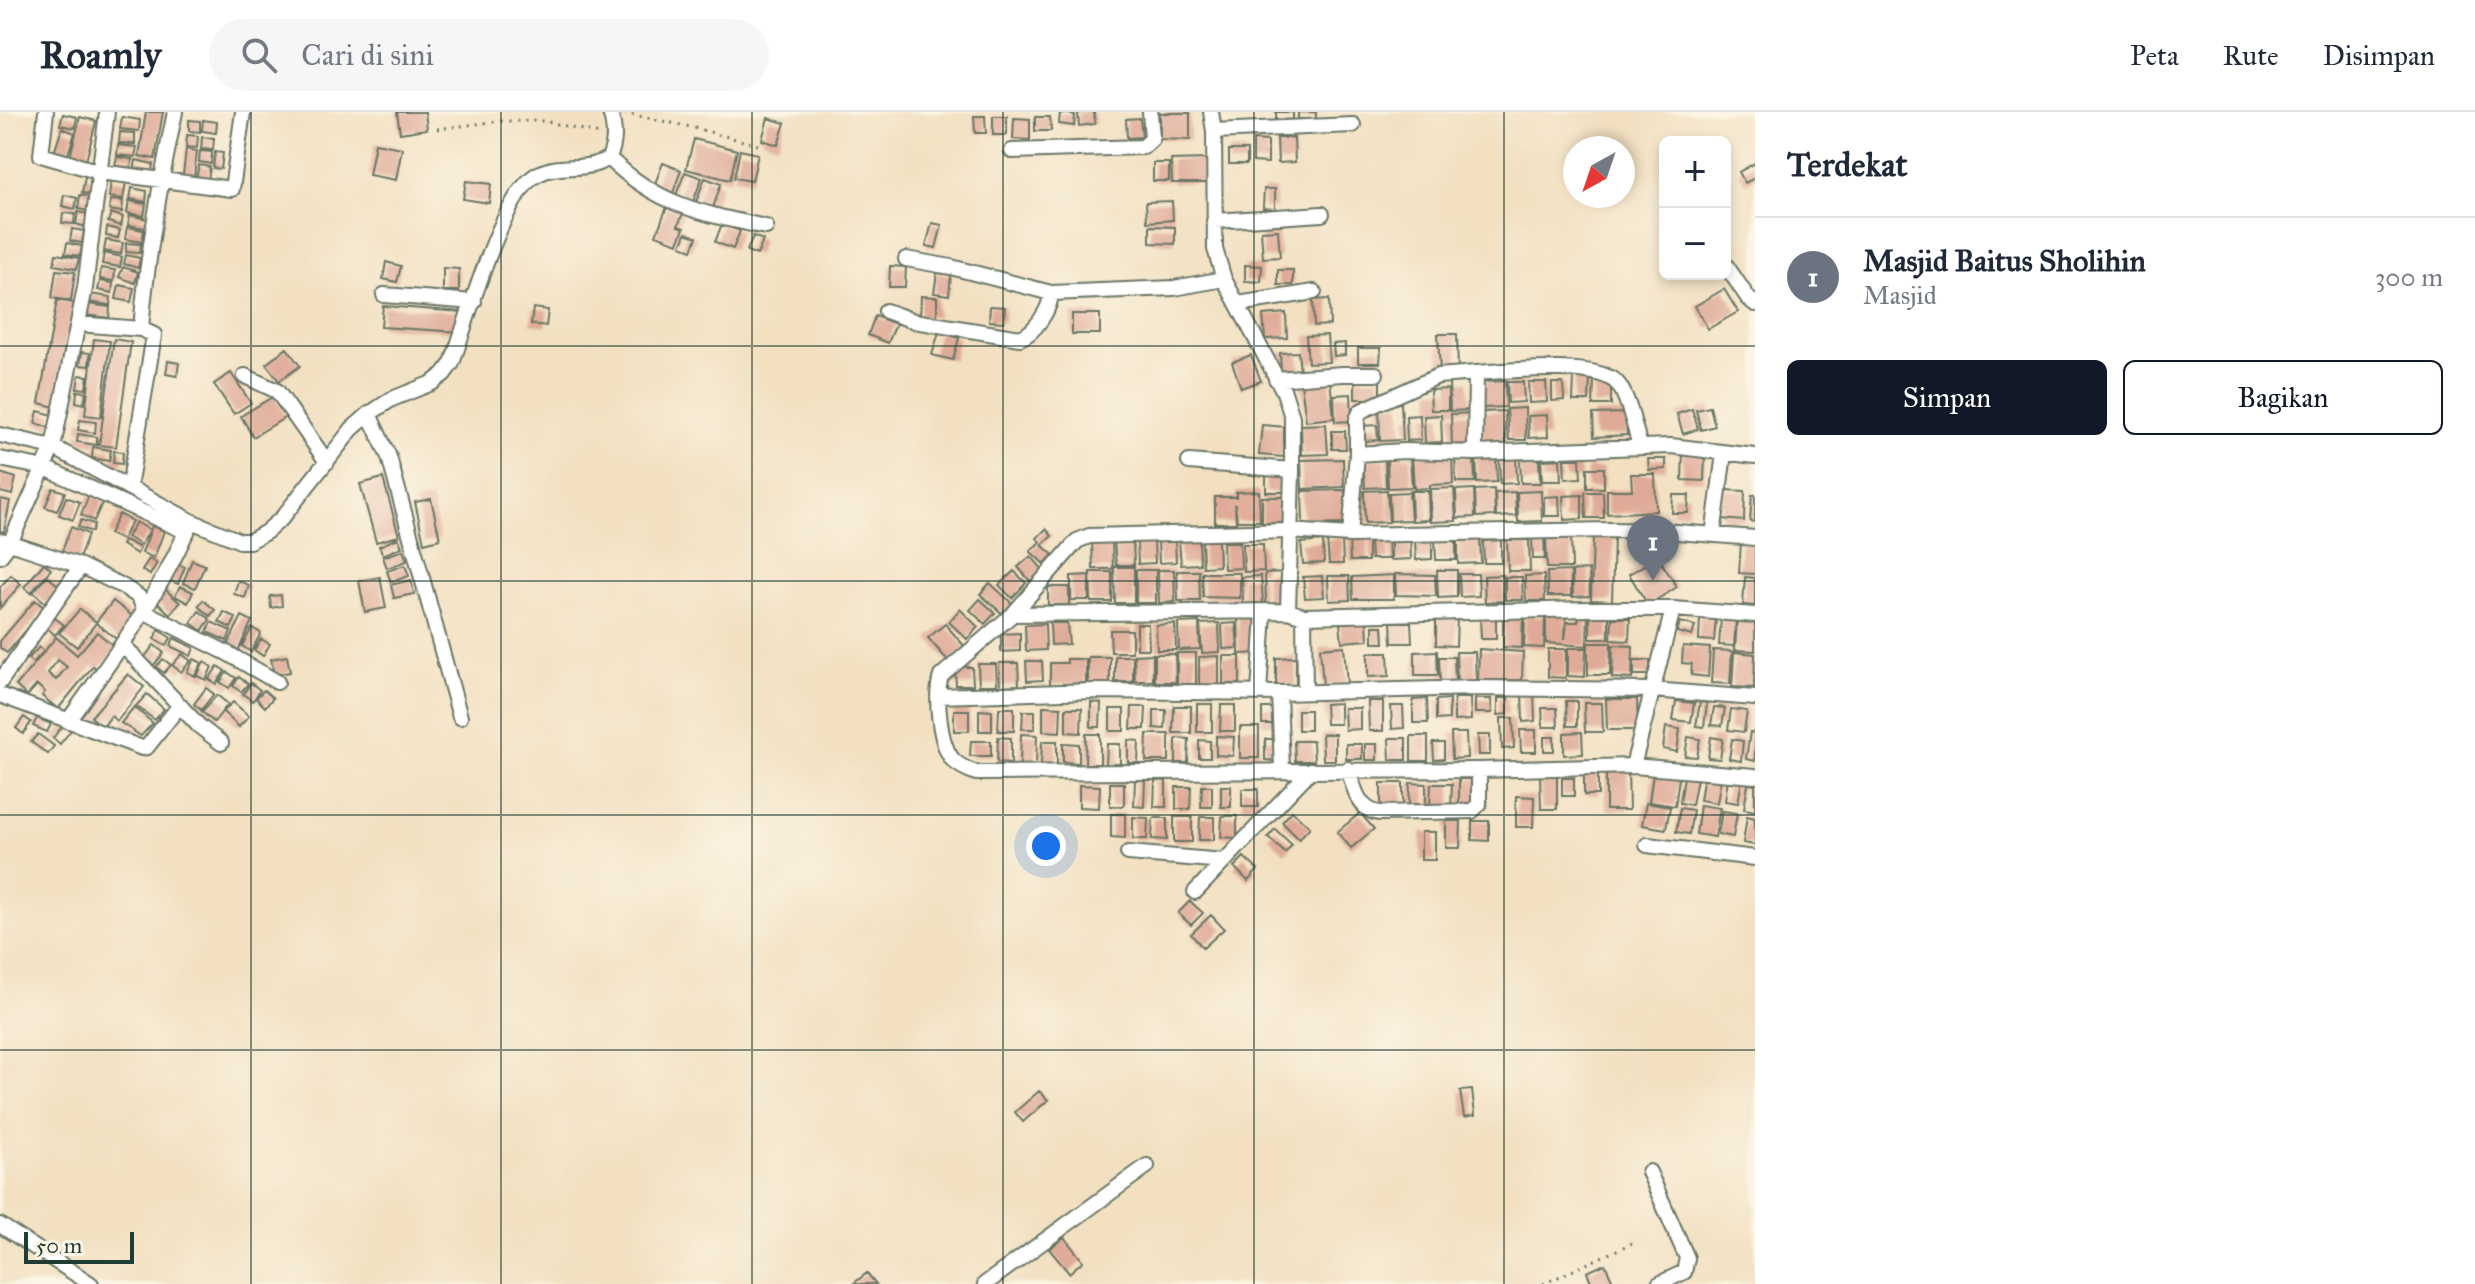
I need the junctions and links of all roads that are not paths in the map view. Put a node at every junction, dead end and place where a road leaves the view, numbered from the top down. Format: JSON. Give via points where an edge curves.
{"nodes":[{"id":1,"x":46,"y":112,"type":"edge"},
{"id":2,"x":107,"y":112,"type":"edge"},
{"id":3,"x":175,"y":112,"type":"edge"},
{"id":4,"x":243,"y":112,"type":"edge"},
{"id":5,"x":610,"y":112,"type":"edge"},
{"id":6,"x":1150,"y":112,"type":"edge"},
{"id":7,"x":1211,"y":112,"type":"edge"},
{"id":8,"x":1353,"y":125,"type":"dead end"},
{"id":9,"x":1214,"y":131,"type":"junction"},
{"id":10,"x":1012,"y":151,"type":"dead end"},
{"id":11,"x":609,"y":158,"type":"junction"},
{"id":12,"x":100,"y":172,"type":"junction"},
{"id":13,"x":161,"y":179,"type":"junction"},
{"id":14,"x":1322,"y":214,"type":"dead end"},
{"id":15,"x":1214,"y":221,"type":"junction"},
{"id":16,"x":766,"y":227,"type":"dead end"},
{"id":17,"x":906,"y":259,"type":"dead end"},
{"id":18,"x":1731,"y":273,"type":"edge"},
{"id":19,"x":1224,"y":279,"type":"junction"},
{"id":20,"x":1314,"y":292,"type":"dead end"},
{"id":21,"x":1051,"y":293,"type":"junction"},
{"id":22,"x":384,"y":295,"type":"dead end"},
{"id":23,"x":474,"y":302,"type":"junction"},
{"id":24,"x":1238,"y":304,"type":"junction"},
{"id":25,"x":1755,"y":304,"type":"edge"},
{"id":26,"x":886,"y":311,"type":"dead end"},
{"id":27,"x":78,"y":324,"type":"junction"},
{"id":28,"x":141,"y":329,"type":"junction"},
{"id":29,"x":1476,"y":373,"type":"junction"},
{"id":30,"x":1376,"y":374,"type":"dead end"},
{"id":31,"x":245,"y":376,"type":"dead end"},
{"id":32,"x":1276,"y":379,"type":"junction"},
{"id":33,"x":369,"y":414,"type":"junction"},
{"id":34,"x":0,"y":435,"type":"edge"},
{"id":35,"x":1640,"y":446,"type":"junction"},
{"id":36,"x":53,"y":447,"type":"junction"},
{"id":37,"x":1475,"y":453,"type":"junction"},
{"id":38,"x":1357,"y":454,"type":"junction"},
{"id":39,"x":1724,"y":454,"type":"junction"},
{"id":40,"x":1755,"y":456,"type":"edge"},
{"id":41,"x":0,"y":459,"type":"edge"},
{"id":42,"x":327,"y":462,"type":"junction"},
{"id":43,"x":1189,"y":462,"type":"dead end"},
{"id":44,"x":45,"y":468,"type":"junction"},
{"id":45,"x":1292,"y":470,"type":"junction"},
{"id":46,"x":129,"y":488,"type":"junction"},
{"id":47,"x":189,"y":526,"type":"junction"},
{"id":48,"x":1289,"y":531,"type":"junction"},
{"id":49,"x":1350,"y":535,"type":"junction"},
{"id":50,"x":1713,"y":535,"type":"junction"},
{"id":51,"x":1755,"y":538,"type":"edge"},
{"id":52,"x":5,"y":542,"type":"edge"},
{"id":53,"x":0,"y":556,"type":"edge"},
{"id":54,"x":81,"y":566,"type":"junction"},
{"id":55,"x":1673,"y":609,"type":"junction"},
{"id":56,"x":1288,"y":611,"type":"junction"},
{"id":57,"x":145,"y":612,"type":"junction"},
{"id":58,"x":1264,"y":612,"type":"junction"},
{"id":59,"x":1013,"y":614,"type":"junction"},
{"id":60,"x":1755,"y":615,"type":"edge"},
{"id":61,"x":1304,"y":616,"type":"junction"},
{"id":62,"x":123,"y":645,"type":"junction"},
{"id":63,"x":0,"y":682,"type":"edge"},
{"id":64,"x":277,"y":682,"type":"dead end"},
{"id":65,"x":1652,"y":690,"type":"junction"},
{"id":66,"x":1305,"y":692,"type":"junction"},
{"id":67,"x":1259,"y":693,"type":"junction"},
{"id":68,"x":1279,"y":693,"type":"junction"},
{"id":69,"x":0,"y":695,"type":"edge"},
{"id":70,"x":938,"y":696,"type":"junction"},
{"id":71,"x":1755,"y":698,"type":"edge"},
{"id":72,"x":180,"y":705,"type":"junction"},
{"id":73,"x":460,"y":717,"type":"dead end"},
{"id":74,"x":68,"y":721,"type":"junction"},
{"id":75,"x":221,"y":743,"type":"dead end"},
{"id":76,"x":1633,"y":766,"type":"junction"},
{"id":77,"x":1282,"y":769,"type":"junction"},
{"id":78,"x":1348,"y":769,"type":"junction"},
{"id":79,"x":1311,"y":770,"type":"junction"},
{"id":80,"x":1479,"y":770,"type":"junction"},
{"id":81,"x":1755,"y":776,"type":"edge"},
{"id":82,"x":1647,"y":845,"type":"dead end"},
{"id":83,"x":1128,"y":853,"type":"dead end"},
{"id":84,"x":1755,"y":858,"type":"edge"},
{"id":85,"x":1224,"y":861,"type":"junction"},
{"id":86,"x":1195,"y":892,"type":"dead end"},
{"id":87,"x":1147,"y":1166,"type":"dead end"},
{"id":88,"x":1649,"y":1172,"type":"dead end"},
{"id":89,"x":0,"y":1225,"type":"edge"},
{"id":90,"x":91,"y":1284,"type":"edge"},
{"id":91,"x":985,"y":1284,"type":"edge"},
{"id":92,"x":1659,"y":1284,"type":"edge"}],
"edges":[{"from":1,"to":12,"type":"street","via":[[41,155]]},
{"from":2,"to":12,"type":"street"},
{"from":3,"to":13,"type":"street"},
{"from":4,"to":13,"type":"street","via":[[232,189]]},
{"from":5,"to":11,"type":"street","via":[[615,138]]},
{"from":6,"to":10,"type":"street","via":[[1152,139],[1143,147]]},
{"from":7,"to":9,"type":"street"},
{"from":8,"to":9,"type":"street"},
{"from":9,"to":15,"type":"street"},
{"from":11,"to":16,"type":"street","via":[[666,200]]},
{"from":11,"to":23,"type":"street","via":[[592,167],[537,174],[527,183],[499,228]]},
{"from":12,"to":13,"type":"street"},
{"from":12,"to":27,"type":"street"},
{"from":13,"to":28,"type":"street"},
{"from":14,"to":15,"type":"street"},
{"from":15,"to":19,"type":"street"},
{"from":17,"to":21,"type":"street"},
{"from":18,"to":25,"type":"street"},
{"from":19,"to":21,"type":"street","via":[[1174,288]]},
{"from":19,"to":24,"type":"street"},
{"from":20,"to":24,"type":"street"},
{"from":21,"to":26,"type":"street","via":[[1047,309],[1020,338],[914,321]]},
{"from":22,"to":23,"type":"street"},
{"from":23,"to":33,"type":"street","via":[[444,374]]},
{"from":24,"to":32,"type":"street"},
{"from":27,"to":28,"type":"street"},
{"from":27,"to":36,"type":"street"},
{"from":28,"to":46,"type":"street","via":[[154,335]]},
{"from":29,"to":35,"type":"street","via":[[1582,370],[1607,377],[1625,396]]},
{"from":29,"to":37,"type":"street"},
{"from":29,"to":38,"type":"street","via":[[1438,376],[1361,411]]},
{"from":30,"to":32,"type":"street"},
{"from":31,"to":42,"type":"street","via":[[277,391]]},
{"from":32,"to":45,"type":"street","via":[[1292,417]]},
{"from":33,"to":42,"type":"street"},
{"from":33,"to":73,"type":"street","via":[[389,457]]},
{"from":34,"to":36,"type":"street"},
{"from":35,"to":37,"type":"street"},
{"from":35,"to":39,"type":"street"},
{"from":36,"to":44,"type":"street"},
{"from":36,"to":46,"type":"street"},
{"from":37,"to":38,"type":"street"},
{"from":38,"to":49,"type":"street"},
{"from":39,"to":40,"type":"street"},
{"from":39,"to":50,"type":"street"},
{"from":41,"to":44,"type":"street"},
{"from":42,"to":47,"type":"street","via":[[282,518],[250,541]]},
{"from":43,"to":45,"type":"street"},
{"from":44,"to":47,"type":"street"},
{"from":44,"to":52,"type":"street"},
{"from":45,"to":48,"type":"street"},
{"from":46,"to":47,"type":"street"},
{"from":47,"to":57,"type":"street"},
{"from":48,"to":49,"type":"street"},
{"from":48,"to":56,"type":"street"},
{"from":48,"to":59,"type":"street","via":[[1083,537]]},
{"from":49,"to":50,"type":"street","via":[[1612,530]]},
{"from":50,"to":51,"type":"street"},
{"from":52,"to":53,"type":"street"},
{"from":52,"to":54,"type":"street"},
{"from":54,"to":57,"type":"street","via":[[139,597]]},
{"from":54,"to":63,"type":"street"},
{"from":55,"to":60,"type":"street"},
{"from":55,"to":61,"type":"street"},
{"from":55,"to":65,"type":"street"},
{"from":56,"to":58,"type":"street"},
{"from":56,"to":61,"type":"street"},
{"from":57,"to":62,"type":"street"},
{"from":57,"to":64,"type":"street"},
{"from":58,"to":59,"type":"street"},
{"from":58,"to":67,"type":"street"},
{"from":59,"to":70,"type":"street","via":[[941,676]]},
{"from":61,"to":66,"type":"street"},
{"from":62,"to":72,"type":"street"},
{"from":62,"to":74,"type":"street"},
{"from":65,"to":66,"type":"street"},
{"from":65,"to":71,"type":"street"},
{"from":65,"to":76,"type":"street"},
{"from":66,"to":68,"type":"street"},
{"from":67,"to":68,"type":"street"},
{"from":67,"to":70,"type":"street"},
{"from":68,"to":77,"type":"street"},
{"from":69,"to":74,"type":"street"},
{"from":70,"to":77,"type":"street","via":[[945,746],[953,759],[976,773]]},
{"from":72,"to":74,"type":"street","via":[[142,748]]},
{"from":72,"to":75,"type":"street"},
{"from":76,"to":80,"type":"street"},
{"from":76,"to":81,"type":"street"},
{"from":77,"to":79,"type":"street"},
{"from":78,"to":79,"type":"street"},
{"from":78,"to":80,"type":"street"},
{"from":78,"to":80,"type":"street","via":[[1358,797],[1374,813],[1472,811],[1479,804]]},
{"from":79,"to":85,"type":"street"},
{"from":82,"to":84,"type":"street"},
{"from":83,"to":85,"type":"street"},
{"from":85,"to":86,"type":"street"},
{"from":87,"to":91,"type":"street"},
{"from":88,"to":92,"type":"street","via":[[1687,1258],[1684,1272]]},
{"from":89,"to":90,"type":"street"}]}
